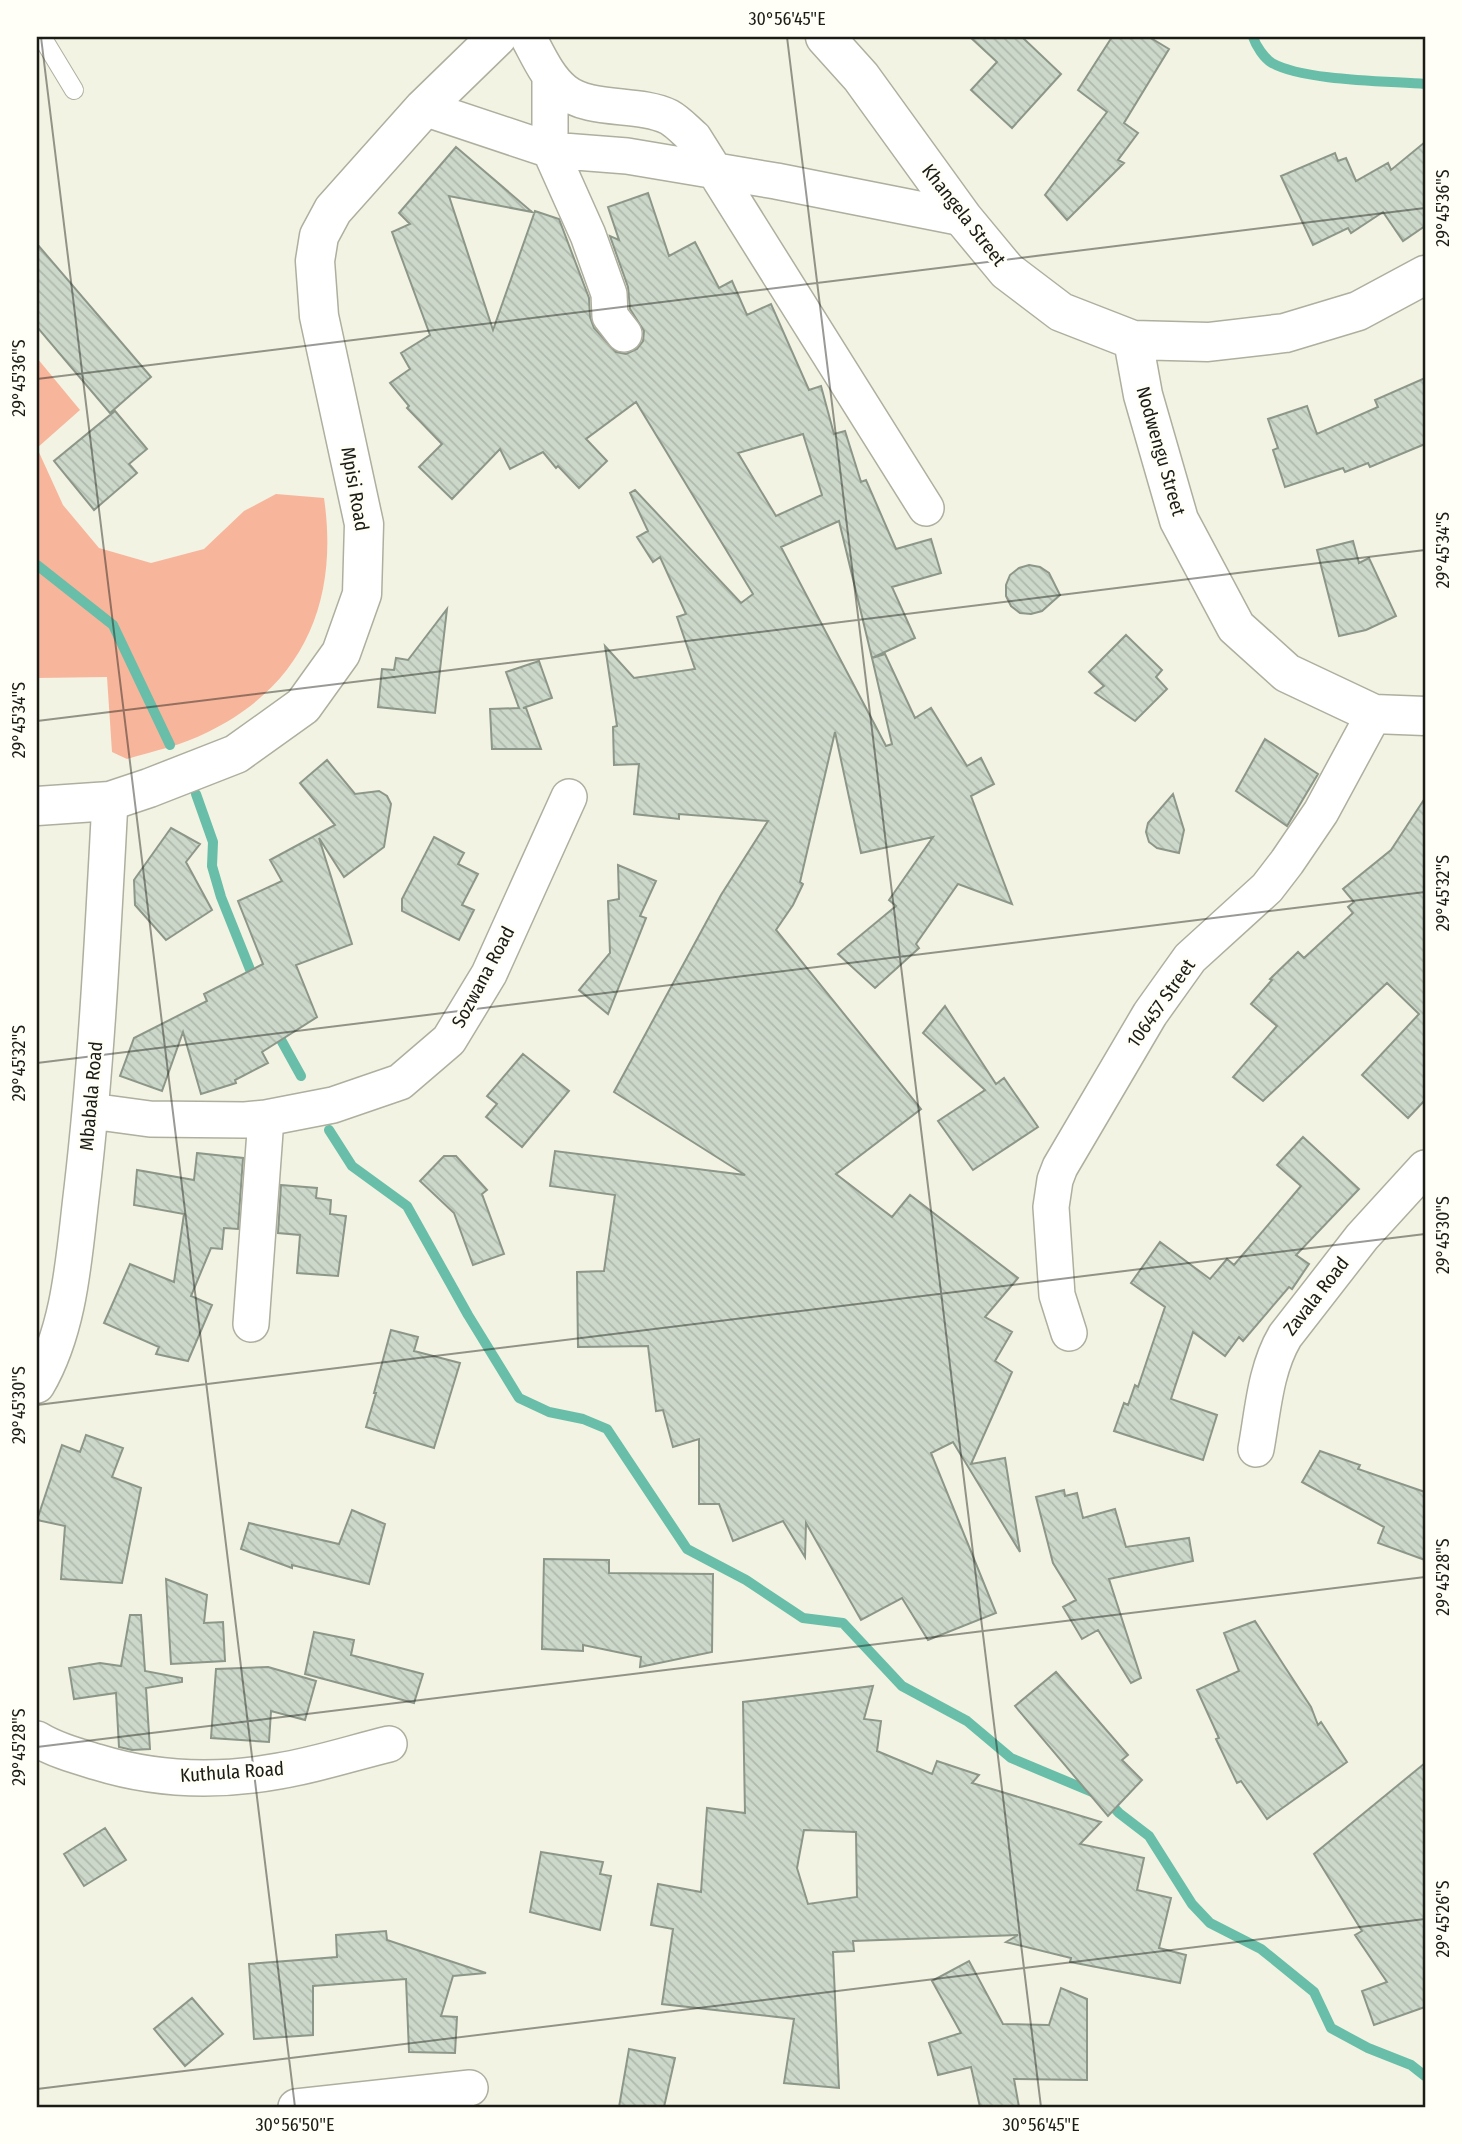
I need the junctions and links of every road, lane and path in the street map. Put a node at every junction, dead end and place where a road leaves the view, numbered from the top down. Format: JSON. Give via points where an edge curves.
{"nodes":[{"id":1,"x":42,"y":37,"type":"edge"},
{"id":2,"x":497,"y":37,"type":"edge"},
{"id":3,"x":528,"y":37,"type":"edge"},
{"id":4,"x":825,"y":37,"type":"edge"},
{"id":5,"x":550,"y":77,"type":"junction"},
{"id":6,"x":74,"y":90,"type":"dead end"},
{"id":7,"x":424,"y":108,"type":"junction"},
{"id":8,"x":550,"y":150,"type":"junction"},
{"id":9,"x":715,"y":171,"type":"junction"},
{"id":10,"x":963,"y":218,"type":"junction"},
{"id":11,"x":1425,"y":275,"type":"edge"},
{"id":12,"x":624,"y":334,"type":"dead end"},
{"id":13,"x":1133,"y":340,"type":"junction"},
{"id":14,"x":926,"y":508,"type":"dead end"},
{"id":15,"x":1374,"y":714,"type":"junction"},
{"id":16,"x":1425,"y":716,"type":"edge"},
{"id":17,"x":569,"y":797,"type":"dead end"},
{"id":18,"x":110,"y":801,"type":"junction"},
{"id":19,"x":37,"y":806,"type":"edge"},
{"id":20,"x":91,"y":1111,"type":"junction"},
{"id":21,"x":266,"y":1118,"type":"junction"},
{"id":22,"x":1425,"y":1168,"type":"edge"},
{"id":23,"x":251,"y":1324,"type":"dead end"},
{"id":24,"x":1069,"y":1332,"type":"dead end"},
{"id":25,"x":37,"y":1385,"type":"edge"},
{"id":26,"x":1256,"y":1449,"type":"dead end"},
{"id":27,"x":37,"y":1739,"type":"edge"},
{"id":28,"x":389,"y":1744,"type":"dead end"},
{"id":29,"x":470,"y":2088,"type":"dead end"},
{"id":30,"x":296,"y":2107,"type":"edge"}],
"edges":[{"from":1,"to":6,"type":"lane"},
{"from":2,"to":7,"type":"street","name":"Mpisi Road"},
{"from":3,"to":5,"type":"street"},
{"from":4,"to":10,"type":"street","name":"Khangela Street","via":[[861,77]]},
{"from":5,"to":8,"type":"street"},
{"from":5,"to":9,"type":"street","via":[[577,99],[669,117],[694,138]]},
{"from":7,"to":8,"type":"street"},
{"from":7,"to":18,"type":"street","name":"Mpisi Road","via":[[333,210],[319,236],[315,261],[319,316],[364,524],[362,594],[341,653],[303,706],[236,754]]},
{"from":8,"to":9,"type":"street","via":[[627,156]]},
{"from":8,"to":12,"type":"street","via":[[588,234],[609,294],[610,316]]},
{"from":9,"to":10,"type":"street"},
{"from":9,"to":14,"type":"street"},
{"from":10,"to":13,"type":"street","name":"Khangela Street","via":[[1007,271],[1061,312]]},
{"from":11,"to":13,"type":"street","name":"Khangela Street","via":[[1358,311],[1285,332],[1208,342]]},
{"from":13,"to":15,"type":"street","name":"Nodwengu Street","via":[[1143,396],[1179,520],[1236,627],[1287,673]]},
{"from":15,"to":16,"type":"street","name":"Nodwengu Street"},
{"from":15,"to":24,"type":"street","name":"106457 Street","via":[[1321,812],[1287,862],[1267,888],[1190,958],[1150,1014],[1060,1167],[1051,1207],[1057,1295]]},
{"from":17,"to":21,"type":"street","name":"Sozwana Road","via":[[489,974],[449,1040],[400,1082],[333,1105]]},
{"from":18,"to":19,"type":"street","name":"Mpisi Road"},
{"from":18,"to":20,"type":"street","name":"Mbabala Road"},
{"from":20,"to":21,"type":"street","name":"Sozwana Road","via":[[150,1119]]},
{"from":20,"to":25,"type":"street","name":"Mbabala Road","via":[[71,1280],[55,1344]]},
{"from":21,"to":23,"type":"street"},
{"from":22,"to":26,"type":"street","name":"Zavala Road","via":[[1362,1237],[1285,1336],[1269,1374]]},
{"from":27,"to":28,"type":"street","name":"Kuthula Road","via":[[113,1766],[167,1777],[201,1778],[278,1772]]},
{"from":29,"to":30,"type":"street"}]}
